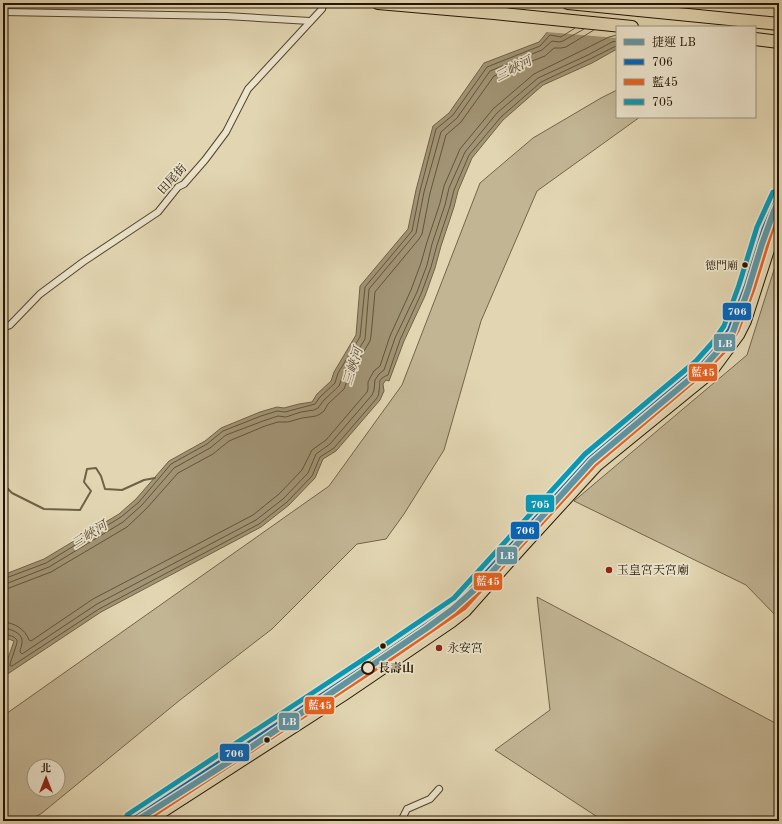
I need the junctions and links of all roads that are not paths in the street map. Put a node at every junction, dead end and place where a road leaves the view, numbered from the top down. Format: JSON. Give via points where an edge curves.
{"nodes":[{"id":1,"x":378,"y":3,"type":"edge"},
{"id":2,"x":568,"y":3,"type":"edge"},
{"id":3,"x":322,"y":9,"type":"tunnel mouth"},
{"id":4,"x":3,"y":12,"type":"edge"},
{"id":5,"x":310,"y":21,"type":"junction"},
{"id":6,"x":779,"y":24,"type":"edge"},
{"id":7,"x":622,"y":26,"type":"edge"},
{"id":8,"x":756,"y":39,"type":"edge"},
{"id":9,"x":779,"y":42,"type":"edge"},
{"id":10,"x":779,"y":195,"type":"edge"},
{"id":11,"x":779,"y":219,"type":"edge"},
{"id":12,"x":3,"y":328,"type":"edge"},
{"id":13,"x":439,"y":789,"type":"dead end"},
{"id":14,"x":131,"y":821,"type":"edge"},
{"id":15,"x":149,"y":821,"type":"edge"},
{"id":16,"x":401,"y":821,"type":"edge"}],
"edges":[{"from":1,"to":7,"type":"highway"},
{"from":2,"to":6,"type":"highway"},
{"from":3,"to":5,"type":"street","name":"田尾街"},
{"from":4,"to":5,"type":"street","via":[[226,16]]},
{"from":5,"to":12,"type":"street","name":"田尾街","via":[[248,89],[226,132],[205,160],[158,212],[40,294],[10,325]]},
{"from":8,"to":9,"type":"highway"},
{"from":10,"to":14,"type":"main road","via":[[764,229],[730,329],[718,346],[701,366],[590,459],[459,603]]},
{"from":11,"to":15,"type":"main road","via":[[746,321],[740,334],[711,373],[598,465],[466,610],[343,696]]},
{"from":13,"to":16,"type":"street","via":[[430,799],[408,809]]}]}
